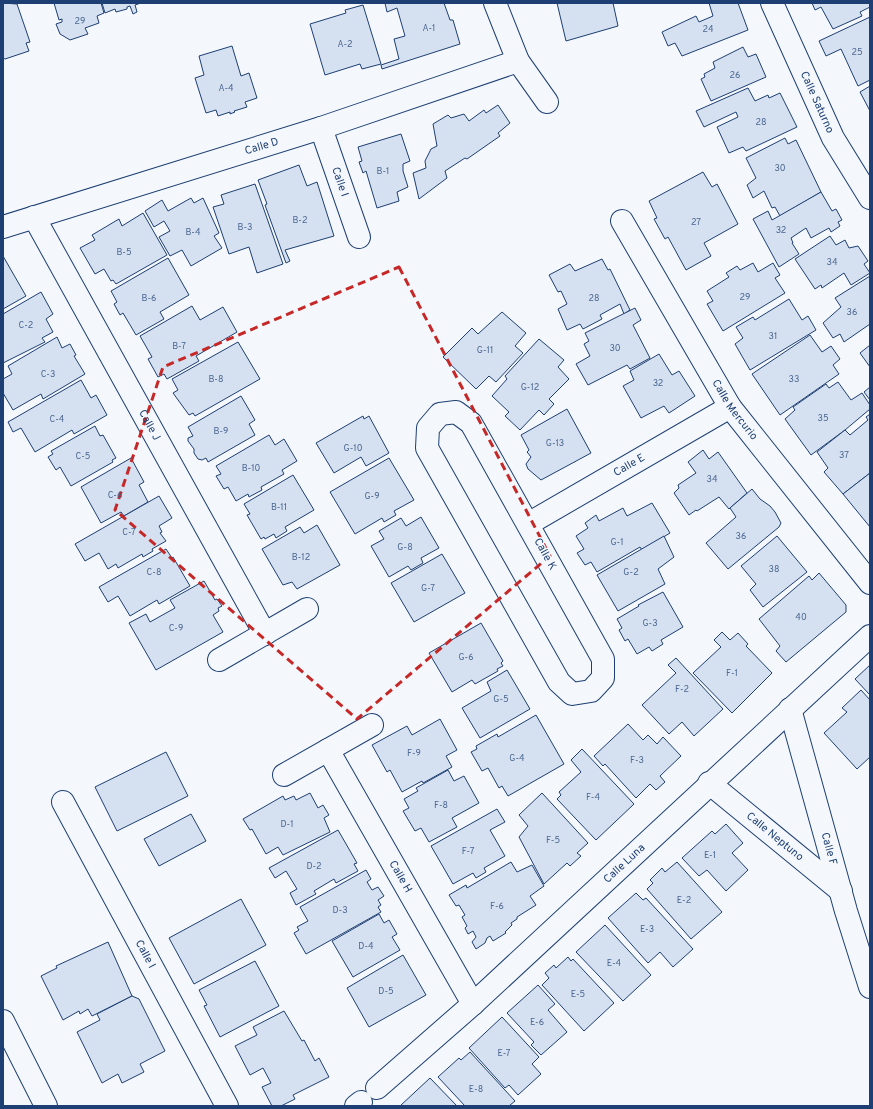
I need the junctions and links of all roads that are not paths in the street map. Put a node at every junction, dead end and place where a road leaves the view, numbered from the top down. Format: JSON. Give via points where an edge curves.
{"nodes":[{"id":1,"x":495,"y":3,"type":"edge"},
{"id":2,"x":772,"y":3,"type":"edge"},
{"id":3,"x":518,"y":61,"type":"junction"},
{"id":4,"x":547,"y":102,"type":"dead end"},
{"id":5,"x":320,"y":128,"type":"junction"},
{"id":6,"x":870,"y":198,"type":"edge"},
{"id":7,"x":34,"y":217,"type":"junction"},
{"id":8,"x":622,"y":221,"type":"dead end"},
{"id":9,"x":3,"y":226,"type":"edge"},
{"id":10,"x":359,"y":237,"type":"dead end"},
{"id":11,"x":730,"y":407,"type":"junction"},
{"id":12,"x":528,"y":524,"type":"junction"},
{"id":13,"x":870,"y":583,"type":"edge"},
{"id":14,"x":307,"y":609,"type":"dead end"},
{"id":15,"x":265,"y":634,"type":"junction"},
{"id":16,"x":870,"y":636,"type":"edge"},
{"id":17,"x":219,"y":660,"type":"dead end"},
{"id":18,"x":790,"y":709,"type":"junction"},
{"id":19,"x":372,"y":725,"type":"dead end"},
{"id":20,"x":328,"y":750,"type":"junction"},
{"id":21,"x":284,"y":775,"type":"dead end"},
{"id":22,"x":709,"y":783,"type":"junction"},
{"id":23,"x":63,"y":802,"type":"dead end"},
{"id":24,"x":840,"y":891,"type":"junction"},
{"id":25,"x":870,"y":988,"type":"edge"},
{"id":26,"x":473,"y":1004,"type":"junction"},
{"id":27,"x":3,"y":1021,"type":"edge"},
{"id":28,"x":365,"y":1099,"type":"edge"},
{"id":29,"x":46,"y":1106,"type":"edge"},
{"id":30,"x":227,"y":1106,"type":"edge"}],
"edges":[{"from":1,"to":3,"type":"street"},
{"from":2,"to":6,"type":"street","name":"Calle Saturno","via":[[833,138]]},
{"from":3,"to":4,"type":"street"},
{"from":3,"to":5,"type":"street","name":"Calle D"},
{"from":5,"to":7,"type":"street","name":"Calle D"},
{"from":5,"to":10,"type":"street","name":"Calle I"},
{"from":7,"to":9,"type":"street","name":"Calle D"},
{"from":7,"to":15,"type":"street","name":"Calle J"},
{"from":8,"to":11,"type":"street","name":"Calle Mercurio"},
{"from":11,"to":12,"type":"street","name":"Calle E"},
{"from":11,"to":13,"type":"street","name":"Calle Mercurio"},
{"from":12,"to":12,"type":"street","name":"Calle K","via":[[603,660],[603,678],[591,691],[572,694],[559,682],[427,448],[428,428],[440,414],[456,412],[471,423]]},
{"from":14,"to":15,"type":"street"},
{"from":15,"to":17,"type":"street"},
{"from":16,"to":18,"type":"street","name":"Calle Luna"},
{"from":18,"to":22,"type":"street","name":"Calle Luna"},
{"from":18,"to":24,"type":"street","name":"Calle F"},
{"from":19,"to":20,"type":"street"},
{"from":20,"to":21,"type":"street"},
{"from":20,"to":26,"type":"street","name":"Calle H"},
{"from":22,"to":24,"type":"street","name":"Calle Neptuno"},
{"from":22,"to":26,"type":"street","name":"Calle Luna"},
{"from":23,"to":30,"type":"street","name":"Calle I"},
{"from":24,"to":25,"type":"street","name":"Calle F"},
{"from":26,"to":28,"type":"street","name":"Calle Luna"},
{"from":27,"to":29,"type":"street"}]}
